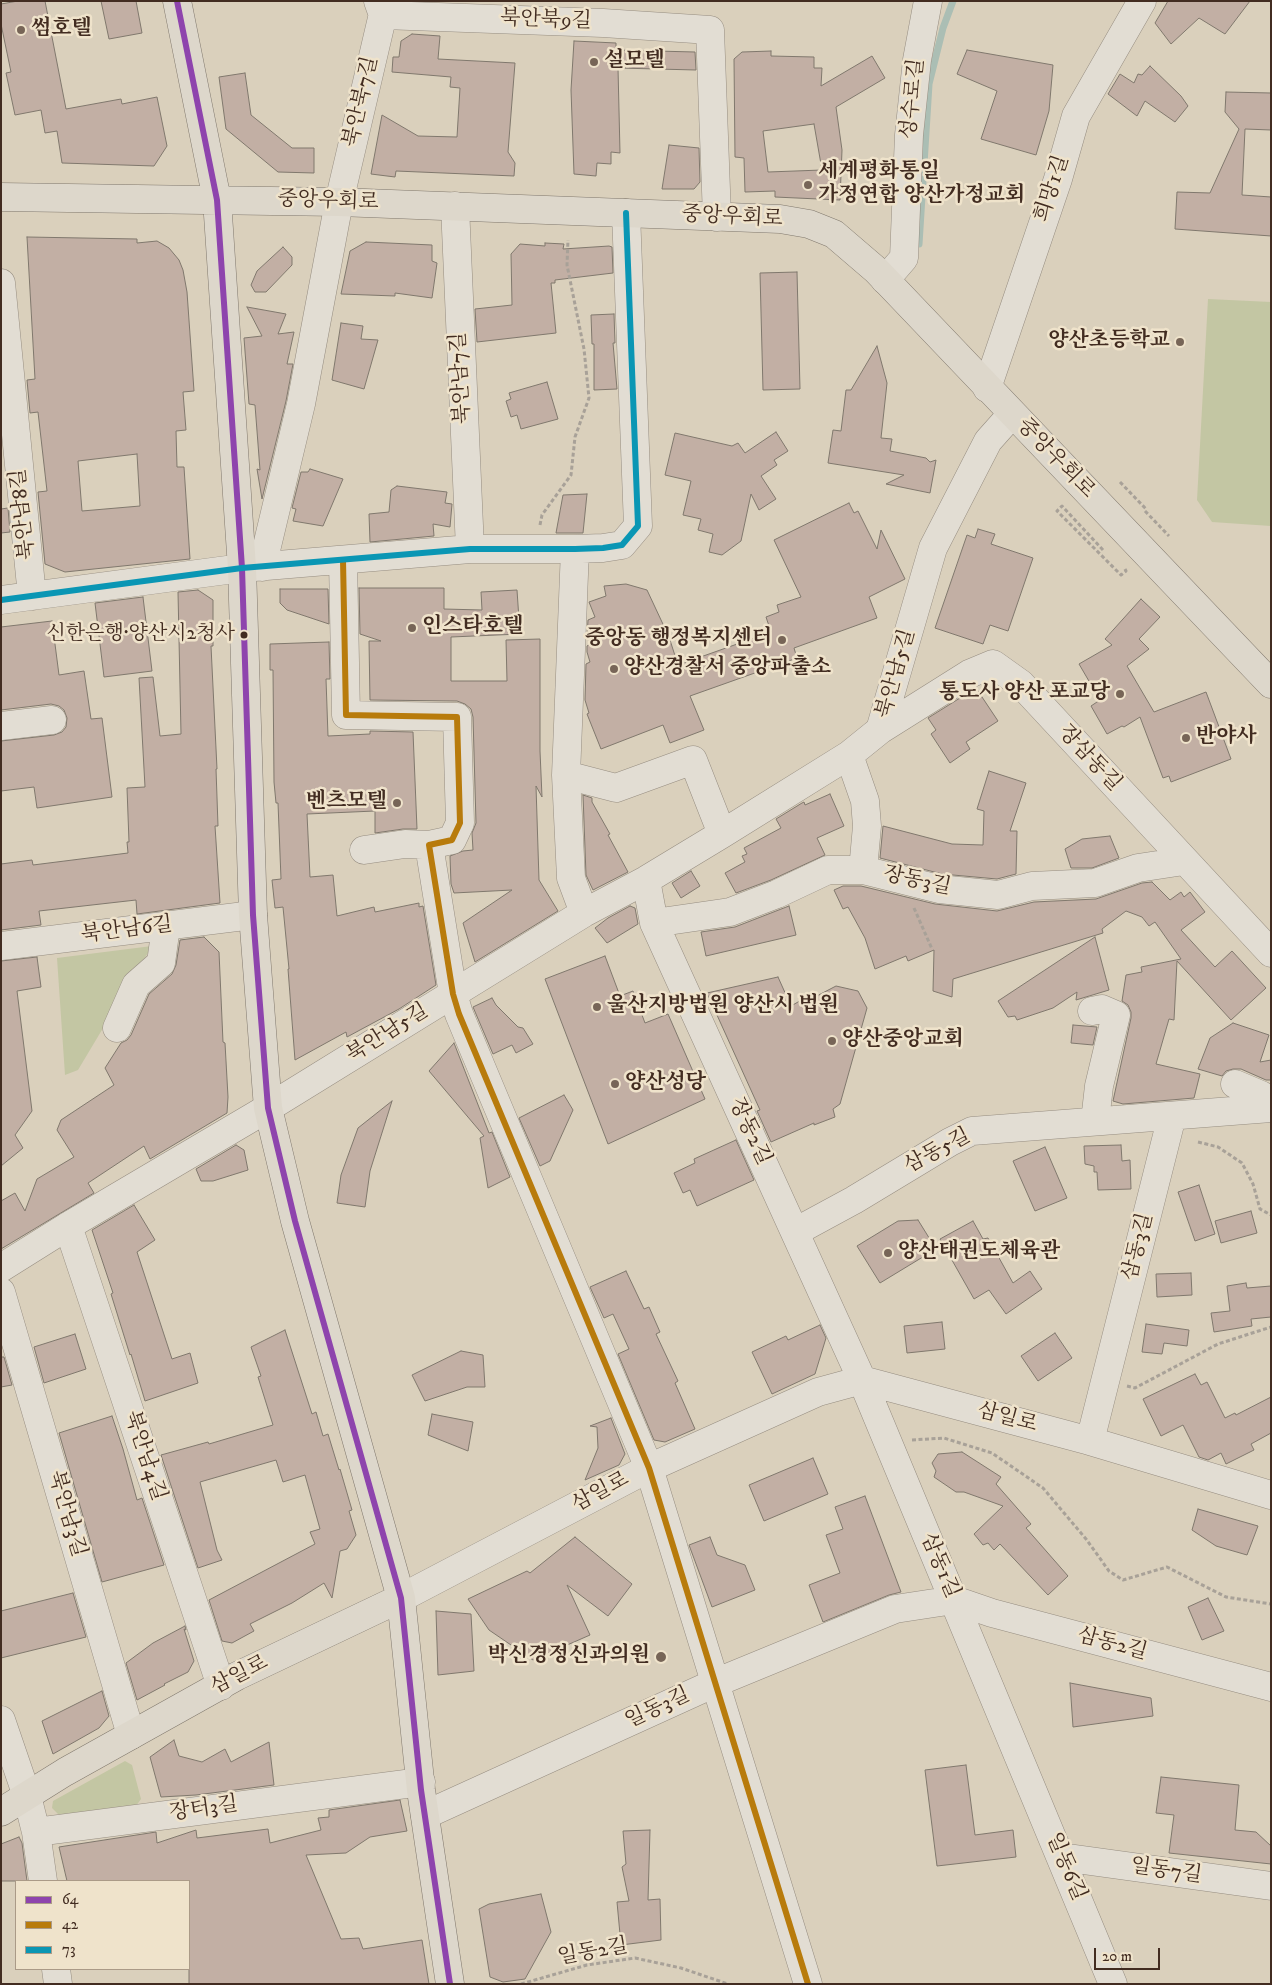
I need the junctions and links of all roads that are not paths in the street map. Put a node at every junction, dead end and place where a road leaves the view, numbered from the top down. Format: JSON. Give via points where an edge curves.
{"nodes":[{"id":1,"x":177,"y":1,"type":"edge"},
{"id":2,"x":928,"y":1,"type":"edge"},
{"id":3,"x":1142,"y":1,"type":"edge"},
{"id":4,"x":382,"y":6,"type":"edge"},
{"id":5,"x":1,"y":197,"type":"edge"},
{"id":6,"x":217,"y":200,"type":"junction"},
{"id":7,"x":339,"y":202,"type":"junction"},
{"id":8,"x":455,"y":206,"type":"junction"},
{"id":9,"x":626,"y":213,"type":"junction"},
{"id":10,"x":717,"y":217,"type":"junction"},
{"id":11,"x":885,"y":280,"type":"junction"},
{"id":12,"x":1,"y":283,"type":"edge"},
{"id":13,"x":987,"y":388,"type":"junction"},
{"id":14,"x":1012,"y":414,"type":"junction"},
{"id":15,"x":470,"y":549,"type":"junction"},
{"id":16,"x":575,"y":549,"type":"junction"},
{"id":17,"x":343,"y":560,"type":"junction"},
{"id":18,"x":252,"y":568,"type":"junction"},
{"id":19,"x":32,"y":596,"type":"junction"},
{"id":20,"x":1,"y":600,"type":"edge"},
{"id":21,"x":1271,"y":684,"type":"edge"},
{"id":22,"x":52,"y":720,"type":"dead end"},
{"id":23,"x":1,"y":726,"type":"edge"},
{"id":24,"x":880,"y":730,"type":"junction"},
{"id":25,"x":849,"y":755,"type":"junction"},
{"id":26,"x":566,"y":775,"type":"junction"},
{"id":27,"x":722,"y":834,"type":"junction"},
{"id":28,"x":429,"y":845,"type":"junction"},
{"id":29,"x":364,"y":850,"type":"dead end"},
{"id":30,"x":1184,"y":861,"type":"junction"},
{"id":31,"x":863,"y":870,"type":"junction"},
{"id":32,"x":646,"y":880,"type":"junction"},
{"id":33,"x":584,"y":913,"type":"junction"},
{"id":34,"x":253,"y":915,"type":"junction"},
{"id":35,"x":654,"y":923,"type":"junction"},
{"id":36,"x":166,"y":926,"type":"junction"},
{"id":37,"x":1,"y":946,"type":"edge"},
{"id":38,"x":1269,"y":946,"type":"edge"},
{"id":39,"x":453,"y":994,"type":"junction"},
{"id":40,"x":1104,"y":1013,"type":"dead end"},
{"id":41,"x":117,"y":1028,"type":"dead end"},
{"id":42,"x":1235,"y":1084,"type":"dead end"},
{"id":43,"x":1271,"y":1101,"type":"edge"},
{"id":44,"x":268,"y":1108,"type":"junction"},
{"id":45,"x":1271,"y":1108,"type":"edge"},
{"id":46,"x":1172,"y":1116,"type":"junction"},
{"id":47,"x":1095,"y":1121,"type":"junction"},
{"id":48,"x":68,"y":1226,"type":"junction"},
{"id":49,"x":795,"y":1232,"type":"junction"},
{"id":50,"x":1,"y":1268,"type":"edge"},
{"id":51,"x":1,"y":1292,"type":"edge"},
{"id":52,"x":862,"y":1380,"type":"junction"},
{"id":53,"x":1090,"y":1441,"type":"junction"},
{"id":54,"x":649,"y":1468,"type":"junction"},
{"id":55,"x":1271,"y":1495,"type":"edge"},
{"id":56,"x":402,"y":1598,"type":"junction"},
{"id":57,"x":954,"y":1600,"type":"junction"},
{"id":58,"x":715,"y":1683,"type":"junction"},
{"id":59,"x":220,"y":1686,"type":"junction"},
{"id":60,"x":1271,"y":1686,"type":"edge"},
{"id":61,"x":1,"y":1720,"type":"edge"},
{"id":62,"x":132,"y":1735,"type":"junction"},
{"id":63,"x":1017,"y":1751,"type":"joint"},
{"id":64,"x":421,"y":1782,"type":"junction"},
{"id":65,"x":27,"y":1796,"type":"junction"},
{"id":66,"x":1,"y":1812,"type":"edge"},
{"id":67,"x":425,"y":1815,"type":"junction"},
{"id":68,"x":36,"y":1832,"type":"junction"},
{"id":69,"x":1061,"y":1857,"type":"junction"},
{"id":70,"x":43,"y":1880,"type":"edge"},
{"id":71,"x":1271,"y":1886,"type":"edge"},
{"id":72,"x":56,"y":1970,"type":"edge"},
{"id":73,"x":58,"y":1984,"type":"edge"},
{"id":74,"x":450,"y":1984,"type":"edge"},
{"id":75,"x":808,"y":1984,"type":"edge"},
{"id":76,"x":1114,"y":1984,"type":"edge"}],
"edges":[{"from":1,"to":6,"type":"main road"},
{"from":2,"to":11,"type":"street","name":"성수로길","via":[[917,60],[909,135],[904,258]]},
{"from":3,"to":13,"type":"street","name":"희망1길","via":[[1076,116]]},
{"from":4,"to":7,"type":"street","name":"북안북7길"},
{"from":4,"to":10,"type":"street","name":"북안북9길","via":[[710,30]]},
{"from":5,"to":6,"type":"main road","name":"중앙우회로"},
{"from":6,"to":7,"type":"main road","name":"중앙우회로"},
{"from":6,"to":18,"type":"main road"},
{"from":7,"to":8,"type":"main road","name":"중앙우회로"},
{"from":7,"to":18,"type":"street","name":"북안북7길","via":[[301,404]]},
{"from":8,"to":9,"type":"main road","name":"중앙우회로"},
{"from":8,"to":15,"type":"street","name":"북안남7길"},
{"from":9,"to":10,"type":"main road","name":"중앙우회로"},
{"from":9,"to":16,"type":"street","via":[[638,526],[622,545]]},
{"from":10,"to":11,"type":"main road","name":"중앙우회로","via":[[780,219],[809,224],[834,234]]},
{"from":11,"to":13,"type":"main road","name":"중앙우회로"},
{"from":12,"to":19,"type":"street","name":"북안남8길"},
{"from":13,"to":14,"type":"main road","name":"중앙우회로"},
{"from":14,"to":21,"type":"main road","name":"중앙우회로"},
{"from":14,"to":24,"type":"street","name":"북안남5길","via":[[988,441],[933,548]]},
{"from":15,"to":16,"type":"street"},
{"from":15,"to":17,"type":"street"},
{"from":16,"to":26,"type":"street"},
{"from":17,"to":18,"type":"street"},
{"from":17,"to":28,"type":"street","via":[[346,715],[457,717],[460,823],[452,840]]},
{"from":18,"to":19,"type":"street"},
{"from":18,"to":34,"type":"main road"},
{"from":19,"to":20,"type":"street"},
{"from":22,"to":23,"type":"street"},
{"from":24,"to":25,"type":"street","name":"북안남5길"},
{"from":24,"to":30,"type":"street","name":"장삼동길","via":[[969,674],[993,664],[1021,684]]},
{"from":25,"to":27,"type":"street","name":"북안남5길"},
{"from":25,"to":31,"type":"street","via":[[865,801]]},
{"from":26,"to":27,"type":"street","via":[[616,788],[693,760]]},
{"from":26,"to":33,"type":"street","via":[[571,878]]},
{"from":27,"to":32,"type":"street","name":"북안남5길"},
{"from":28,"to":29,"type":"street","via":[[405,844]]},
{"from":28,"to":39,"type":"street"},
{"from":30,"to":31,"type":"street","name":"장동3길","via":[[1138,868],[1095,884],[1032,886],[998,895],[939,889]]},
{"from":30,"to":38,"type":"street","name":"장삼동길"},
{"from":31,"to":35,"type":"street","name":"장동3길","via":[[828,870],[730,912]]},
{"from":32,"to":33,"type":"street","name":"북안남5길"},
{"from":32,"to":35,"type":"street","name":"장동2길"},
{"from":33,"to":39,"type":"street","name":"북안남5길"},
{"from":34,"to":36,"type":"street","name":"북안남6길"},
{"from":34,"to":44,"type":"main road"},
{"from":35,"to":49,"type":"street","name":"장동2길"},
{"from":36,"to":37,"type":"street","name":"북안남6길"},
{"from":36,"to":41,"type":"street","via":[[160,963],[136,985]]},
{"from":39,"to":44,"type":"street","name":"북안남5길"},
{"from":39,"to":54,"type":"street","via":[[462,1023]]},
{"from":40,"to":47,"type":"street"},
{"from":42,"to":43,"type":"street"},
{"from":44,"to":48,"type":"street"},
{"from":44,"to":56,"type":"main road","via":[[300,1239]]},
{"from":45,"to":46,"type":"street","name":"삼동5길"},
{"from":46,"to":47,"type":"street","name":"삼동5길"},
{"from":46,"to":53,"type":"street","name":"삼동3길"},
{"from":47,"to":49,"type":"street","name":"삼동5길","via":[[972,1131]]},
{"from":48,"to":50,"type":"street"},
{"from":48,"to":59,"type":"street","name":"북안남4길"},
{"from":49,"to":52,"type":"street","name":"장동2길"},
{"from":51,"to":62,"type":"street","name":"북안남3길"},
{"from":52,"to":53,"type":"street","name":"삼일로"},
{"from":52,"to":54,"type":"street","name":"삼일로","via":[[818,1392]]},
{"from":52,"to":57,"type":"street","name":"삼동1길"},
{"from":53,"to":55,"type":"street","name":"삼일로"},
{"from":54,"to":56,"type":"street","name":"삼일로"},
{"from":54,"to":58,"type":"street"},
{"from":56,"to":59,"type":"main road","name":"삼일로"},
{"from":56,"to":64,"type":"main road"},
{"from":57,"to":58,"type":"street","name":"일동3길","via":[[895,1608]]},
{"from":57,"to":60,"type":"street","name":"삼동2길","via":[[992,1613]]},
{"from":57,"to":63,"type":"street","name":"삼동1길"},
{"from":58,"to":67,"type":"street","name":"일동3길"},
{"from":58,"to":75,"type":"street"},
{"from":59,"to":62,"type":"main road","name":"삼일로"},
{"from":61,"to":65,"type":"street"},
{"from":62,"to":65,"type":"main road","name":"삼일로"},
{"from":63,"to":69,"type":"street","name":"일동6길"},
{"from":64,"to":67,"type":"main road"},
{"from":64,"to":68,"type":"street","name":"장터3길"},
{"from":65,"to":66,"type":"main road","name":"삼일로"},
{"from":65,"to":68,"type":"street"},
{"from":67,"to":74,"type":"main road"},
{"from":68,"to":70,"type":"street"},
{"from":69,"to":71,"type":"street","name":"일동7길"},
{"from":69,"to":76,"type":"street","name":"일동6길"},
{"from":72,"to":73,"type":"street"}]}
